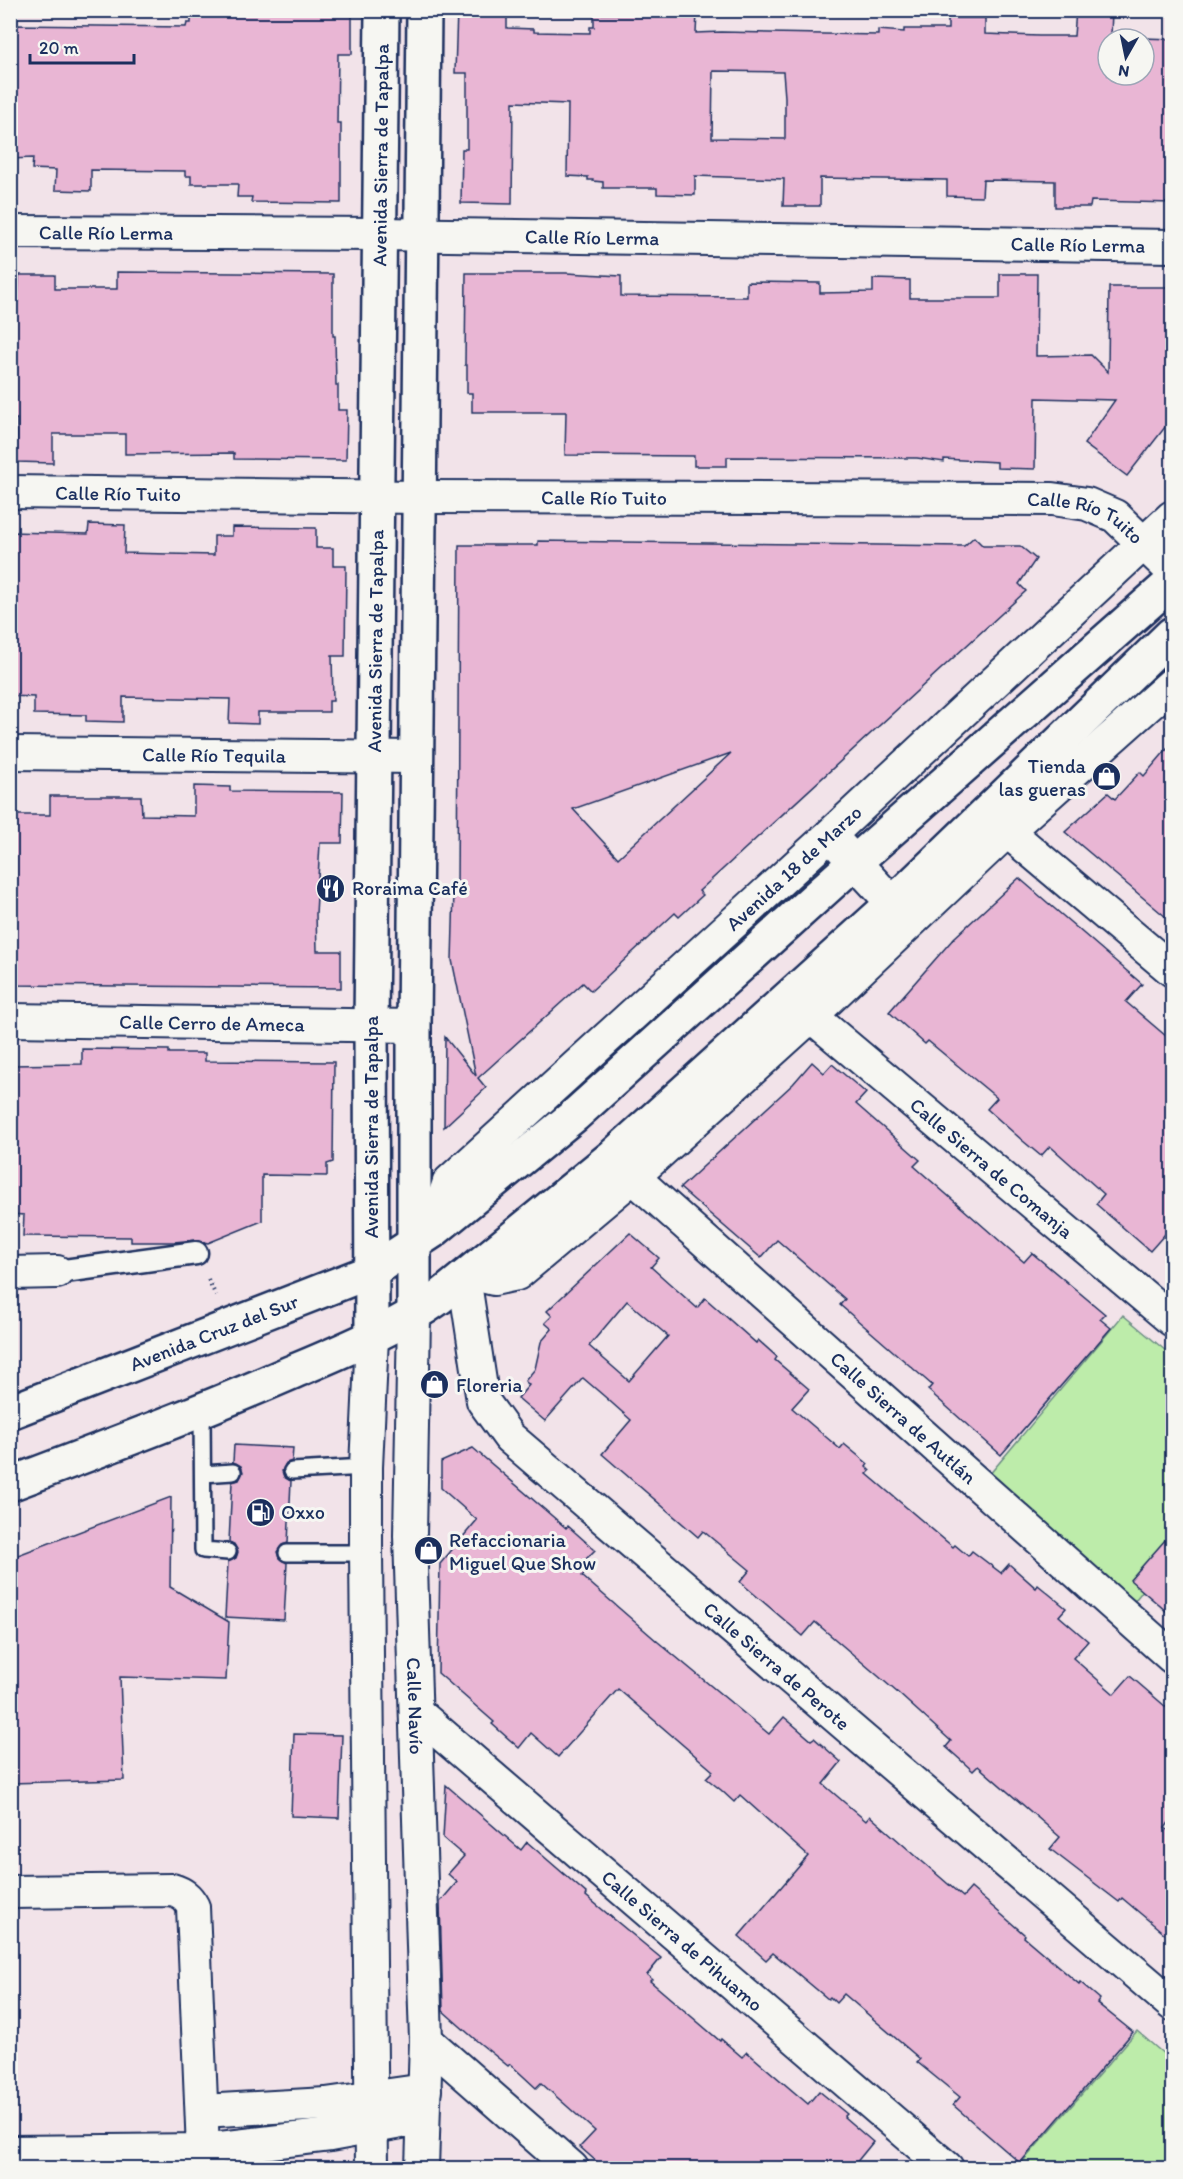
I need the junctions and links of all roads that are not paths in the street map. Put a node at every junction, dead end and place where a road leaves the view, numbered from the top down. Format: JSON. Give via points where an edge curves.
{"nodes":[{"id":1,"x":382,"y":10,"type":"edge"},
{"id":2,"x":424,"y":10,"type":"edge"},
{"id":3,"x":10,"y":232,"type":"edge"},
{"id":4,"x":380,"y":234,"type":"junction"},
{"id":5,"x":422,"y":235,"type":"junction"},
{"id":6,"x":1173,"y":246,"type":"edge"},
{"id":7,"x":10,"y":492,"type":"edge"},
{"id":8,"x":376,"y":497,"type":"junction"},
{"id":9,"x":419,"y":497,"type":"junction"},
{"id":10,"x":1173,"y":517,"type":"edge"},
{"id":11,"x":1145,"y":543,"type":"junction"},
{"id":12,"x":1173,"y":571,"type":"edge"},
{"id":13,"x":1173,"y":582,"type":"edge"},
{"id":14,"x":1173,"y":634,"type":"edge"},
{"id":15,"x":1173,"y":684,"type":"edge"},
{"id":16,"x":10,"y":753,"type":"edge"},
{"id":17,"x":417,"y":757,"type":"junction"},
{"id":18,"x":374,"y":758,"type":"junction"},
{"id":19,"x":1007,"y":831,"type":"junction"},
{"id":20,"x":830,"y":835,"type":"junction"},
{"id":21,"x":855,"y":862,"type":"junction"},
{"id":22,"x":901,"y":913,"type":"junction"},
{"id":23,"x":1173,"y":970,"type":"edge"},
{"id":24,"x":811,"y":1016,"type":"junction"},
{"id":25,"x":10,"y":1020,"type":"edge"},
{"id":26,"x":371,"y":1025,"type":"junction"},
{"id":27,"x":414,"y":1026,"type":"junction"},
{"id":28,"x":633,"y":1178,"type":"junction"},
{"id":29,"x":423,"y":1237,"type":"junction"},
{"id":30,"x":196,"y":1253,"type":"road end"},
{"id":31,"x":372,"y":1271,"type":"junction"},
{"id":32,"x":57,"y":1272,"type":"joint"},
{"id":33,"x":10,"y":1273,"type":"edge"},
{"id":34,"x":467,"y":1275,"type":"junction"},
{"id":35,"x":414,"y":1316,"type":"junction"},
{"id":36,"x":1173,"y":1320,"type":"edge"},
{"id":37,"x":372,"y":1337,"type":"junction"},
{"id":38,"x":10,"y":1412,"type":"edge"},
{"id":39,"x":202,"y":1412,"type":"junction"},
{"id":40,"x":366,"y":1467,"type":"junction"},
{"id":41,"x":292,"y":1471,"type":"dead end"},
{"id":42,"x":233,"y":1472,"type":"dead end"},
{"id":43,"x":203,"y":1474,"type":"junction"},
{"id":44,"x":10,"y":1484,"type":"edge"},
{"id":45,"x":228,"y":1552,"type":"dead end"},
{"id":46,"x":287,"y":1553,"type":"dead end"},
{"id":47,"x":366,"y":1553,"type":"junction"},
{"id":48,"x":1173,"y":1657,"type":"edge"},
{"id":49,"x":416,"y":1712,"type":"junction"},
{"id":50,"x":10,"y":1892,"type":"edge"},
{"id":51,"x":1173,"y":2004,"type":"edge"},
{"id":52,"x":426,"y":2040,"type":"junction"},
{"id":53,"x":424,"y":2104,"type":"junction"},
{"id":54,"x":202,"y":2111,"type":"junction"},
{"id":55,"x":371,"y":2113,"type":"junction"},
{"id":56,"x":203,"y":2151,"type":"junction"},
{"id":57,"x":10,"y":2152,"type":"edge"},
{"id":58,"x":372,"y":2169,"type":"edge"},
{"id":59,"x":422,"y":2169,"type":"edge"},
{"id":60,"x":572,"y":2169,"type":"edge"},
{"id":61,"x":947,"y":2169,"type":"edge"}],
"edges":[{"from":1,"to":4,"type":"main road","name":"Avenida Sierra de Tapalpa"},
{"from":2,"to":5,"type":"main road"},
{"from":3,"to":4,"type":"street","name":"Calle Río Lerma"},
{"from":4,"to":5,"type":"street","name":"Calle Río Lerma"},
{"from":4,"to":8,"type":"main road","name":"Avenida Sierra de Tapalpa"},
{"from":5,"to":6,"type":"street","name":"Calle Río Lerma"},
{"from":5,"to":9,"type":"main road"},
{"from":7,"to":8,"type":"street","name":"Calle Río Tuito"},
{"from":8,"to":9,"type":"street","name":"Calle Río Tuito"},
{"from":8,"to":18,"type":"main road","name":"Avenida Sierra de Tapalpa"},
{"from":9,"to":11,"type":"street","name":"Calle Río Tuito","via":[[1052,499],[1087,504],[1115,516]]},
{"from":9,"to":17,"type":"main road"},
{"from":10,"to":11,"type":"street","name":"Avenida 18 de Marzo"},
{"from":11,"to":12,"type":"street","name":"Calle Río Tuito"},
{"from":11,"to":20,"type":"street","name":"Avenida 18 de Marzo"},
{"from":13,"to":21,"type":"main road","name":"Avenida 18 de Marzo"},
{"from":14,"to":22,"type":"main road"},
{"from":15,"to":19,"type":"street"},
{"from":16,"to":18,"type":"street","name":"Calle Río Tequila"},
{"from":17,"to":18,"type":"street","name":"Calle Río Tequila"},
{"from":17,"to":27,"type":"main road"},
{"from":18,"to":26,"type":"main road","name":"Avenida Sierra de Tapalpa"},
{"from":19,"to":22,"type":"street"},
{"from":19,"to":23,"type":"street"},
{"from":20,"to":21,"type":"street"},
{"from":20,"to":29,"type":"street","name":"Avenida 18 de Marzo","via":[[449,1182]]},
{"from":21,"to":22,"type":"street"},
{"from":21,"to":29,"type":"main road","name":"Avenida 18 de Marzo","via":[[575,1114]]},
{"from":22,"to":24,"type":"street"},
{"from":22,"to":34,"type":"main road"},
{"from":24,"to":28,"type":"street"},
{"from":24,"to":36,"type":"street","name":"Calle Sierra de Comanja"},
{"from":25,"to":26,"type":"street","name":"Calle Cerro de Ameca"},
{"from":26,"to":27,"type":"street","name":"Calle Cerro de Ameca"},
{"from":26,"to":31,"type":"main road","name":"Avenida Sierra de Tapalpa"},
{"from":27,"to":29,"type":"main road"},
{"from":28,"to":34,"type":"street","via":[[517,1274],[494,1279]]},
{"from":28,"to":48,"type":"street","name":"Calle Sierra de Autlán"},
{"from":29,"to":31,"type":"main road","name":"Avenida Cruz del Sur"},
{"from":29,"to":35,"type":"main road","name":"Calle Navío"},
{"from":30,"to":32,"type":"street"},
{"from":31,"to":37,"type":"main road"},
{"from":31,"to":38,"type":"main road","name":"Avenida Cruz del Sur"},
{"from":32,"to":33,"type":"street"},
{"from":34,"to":35,"type":"main road"},
{"from":34,"to":51,"type":"street","name":"Calle Sierra de Perote","via":[[483,1401],[509,1437]]},
{"from":35,"to":37,"type":"main road"},
{"from":35,"to":49,"type":"street","name":"Calle Navío","via":[[410,1536]]},
{"from":37,"to":39,"type":"main road"},
{"from":37,"to":40,"type":"street"},
{"from":39,"to":43,"type":"lane"},
{"from":39,"to":44,"type":"main road"},
{"from":40,"to":41,"type":"lane"},
{"from":40,"to":47,"type":"street"},
{"from":42,"to":43,"type":"lane"},
{"from":43,"to":45,"type":"lane","via":[[203,1550]]},
{"from":46,"to":47,"type":"lane"},
{"from":47,"to":55,"type":"street"},
{"from":49,"to":52,"type":"street","name":"Calle Navío"},
{"from":49,"to":61,"type":"street","name":"Calle Sierra de Pihuamo"},
{"from":50,"to":54,"type":"street","via":[[172,1890],[189,1899],[193,1907]]},
{"from":52,"to":53,"type":"street","name":"Calle Navío"},
{"from":52,"to":60,"type":"street"},
{"from":53,"to":55,"type":"street"},
{"from":53,"to":59,"type":"street","name":"Calle Navío"},
{"from":54,"to":55,"type":"street","via":[[326,2104]]},
{"from":54,"to":56,"type":"street"},
{"from":55,"to":56,"type":"street","via":[[330,2135]]},
{"from":55,"to":58,"type":"street"},
{"from":56,"to":57,"type":"street"}]}
